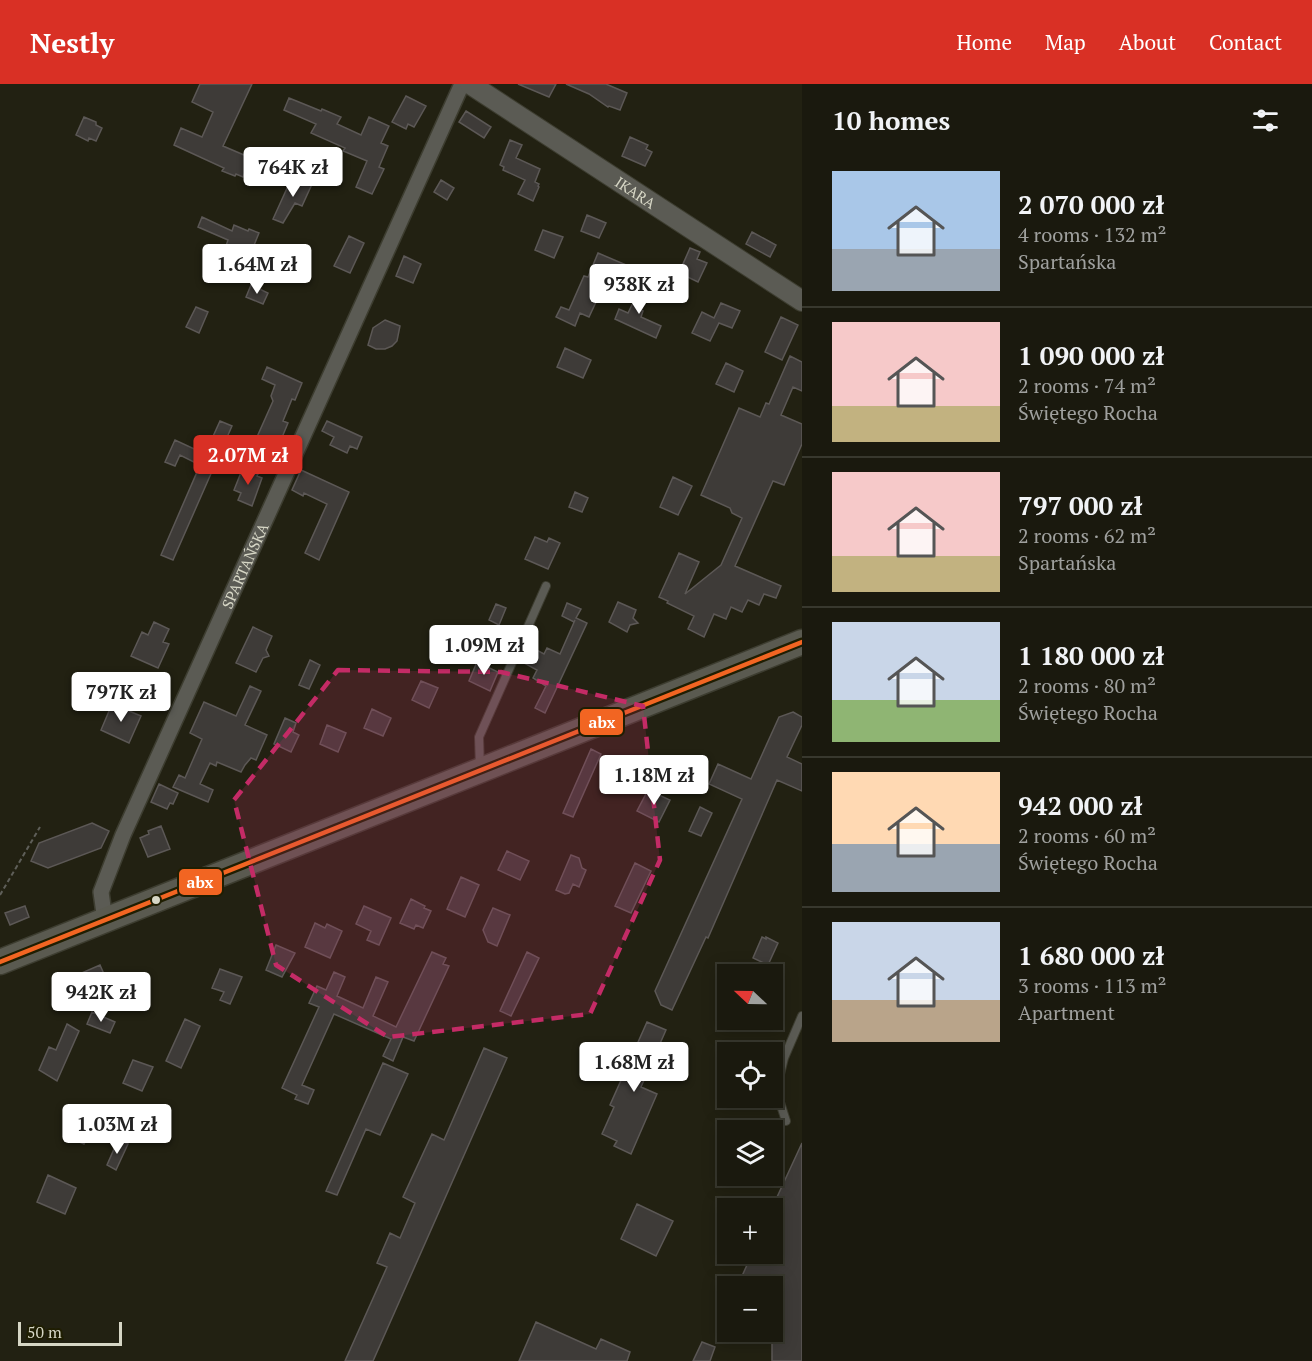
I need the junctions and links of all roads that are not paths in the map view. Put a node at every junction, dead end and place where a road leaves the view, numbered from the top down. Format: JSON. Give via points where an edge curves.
{"nodes":[{"id":1,"x":462,"y":84,"type":"edge"},
{"id":2,"x":470,"y":84,"type":"edge"},
{"id":3,"x":802,"y":301,"type":"edge"},
{"id":4,"x":546,"y":586,"type":"dead end"},
{"id":5,"x":802,"y":642,"type":"edge"},
{"id":6,"x":481,"y":771,"type":"junction"},
{"id":7,"x":105,"y":921,"type":"junction"},
{"id":8,"x":0,"y":962,"type":"edge"},
{"id":9,"x":802,"y":1016,"type":"edge"},
{"id":10,"x":786,"y":1121,"type":"dead end"}],
"edges":[{"from":1,"to":7,"type":"street","name":"SPARTAŃSKA","via":[[123,835],[101,892]]},
{"from":2,"to":3,"type":"street","name":"IKARA"},
{"from":4,"to":6,"type":"lane","via":[[479,737]]},
{"from":5,"to":6,"type":"main road"},
{"from":6,"to":7,"type":"main road"},
{"from":7,"to":8,"type":"main road"},
{"from":9,"to":10,"type":"lane","via":[[784,1058],[776,1090]]}]}
